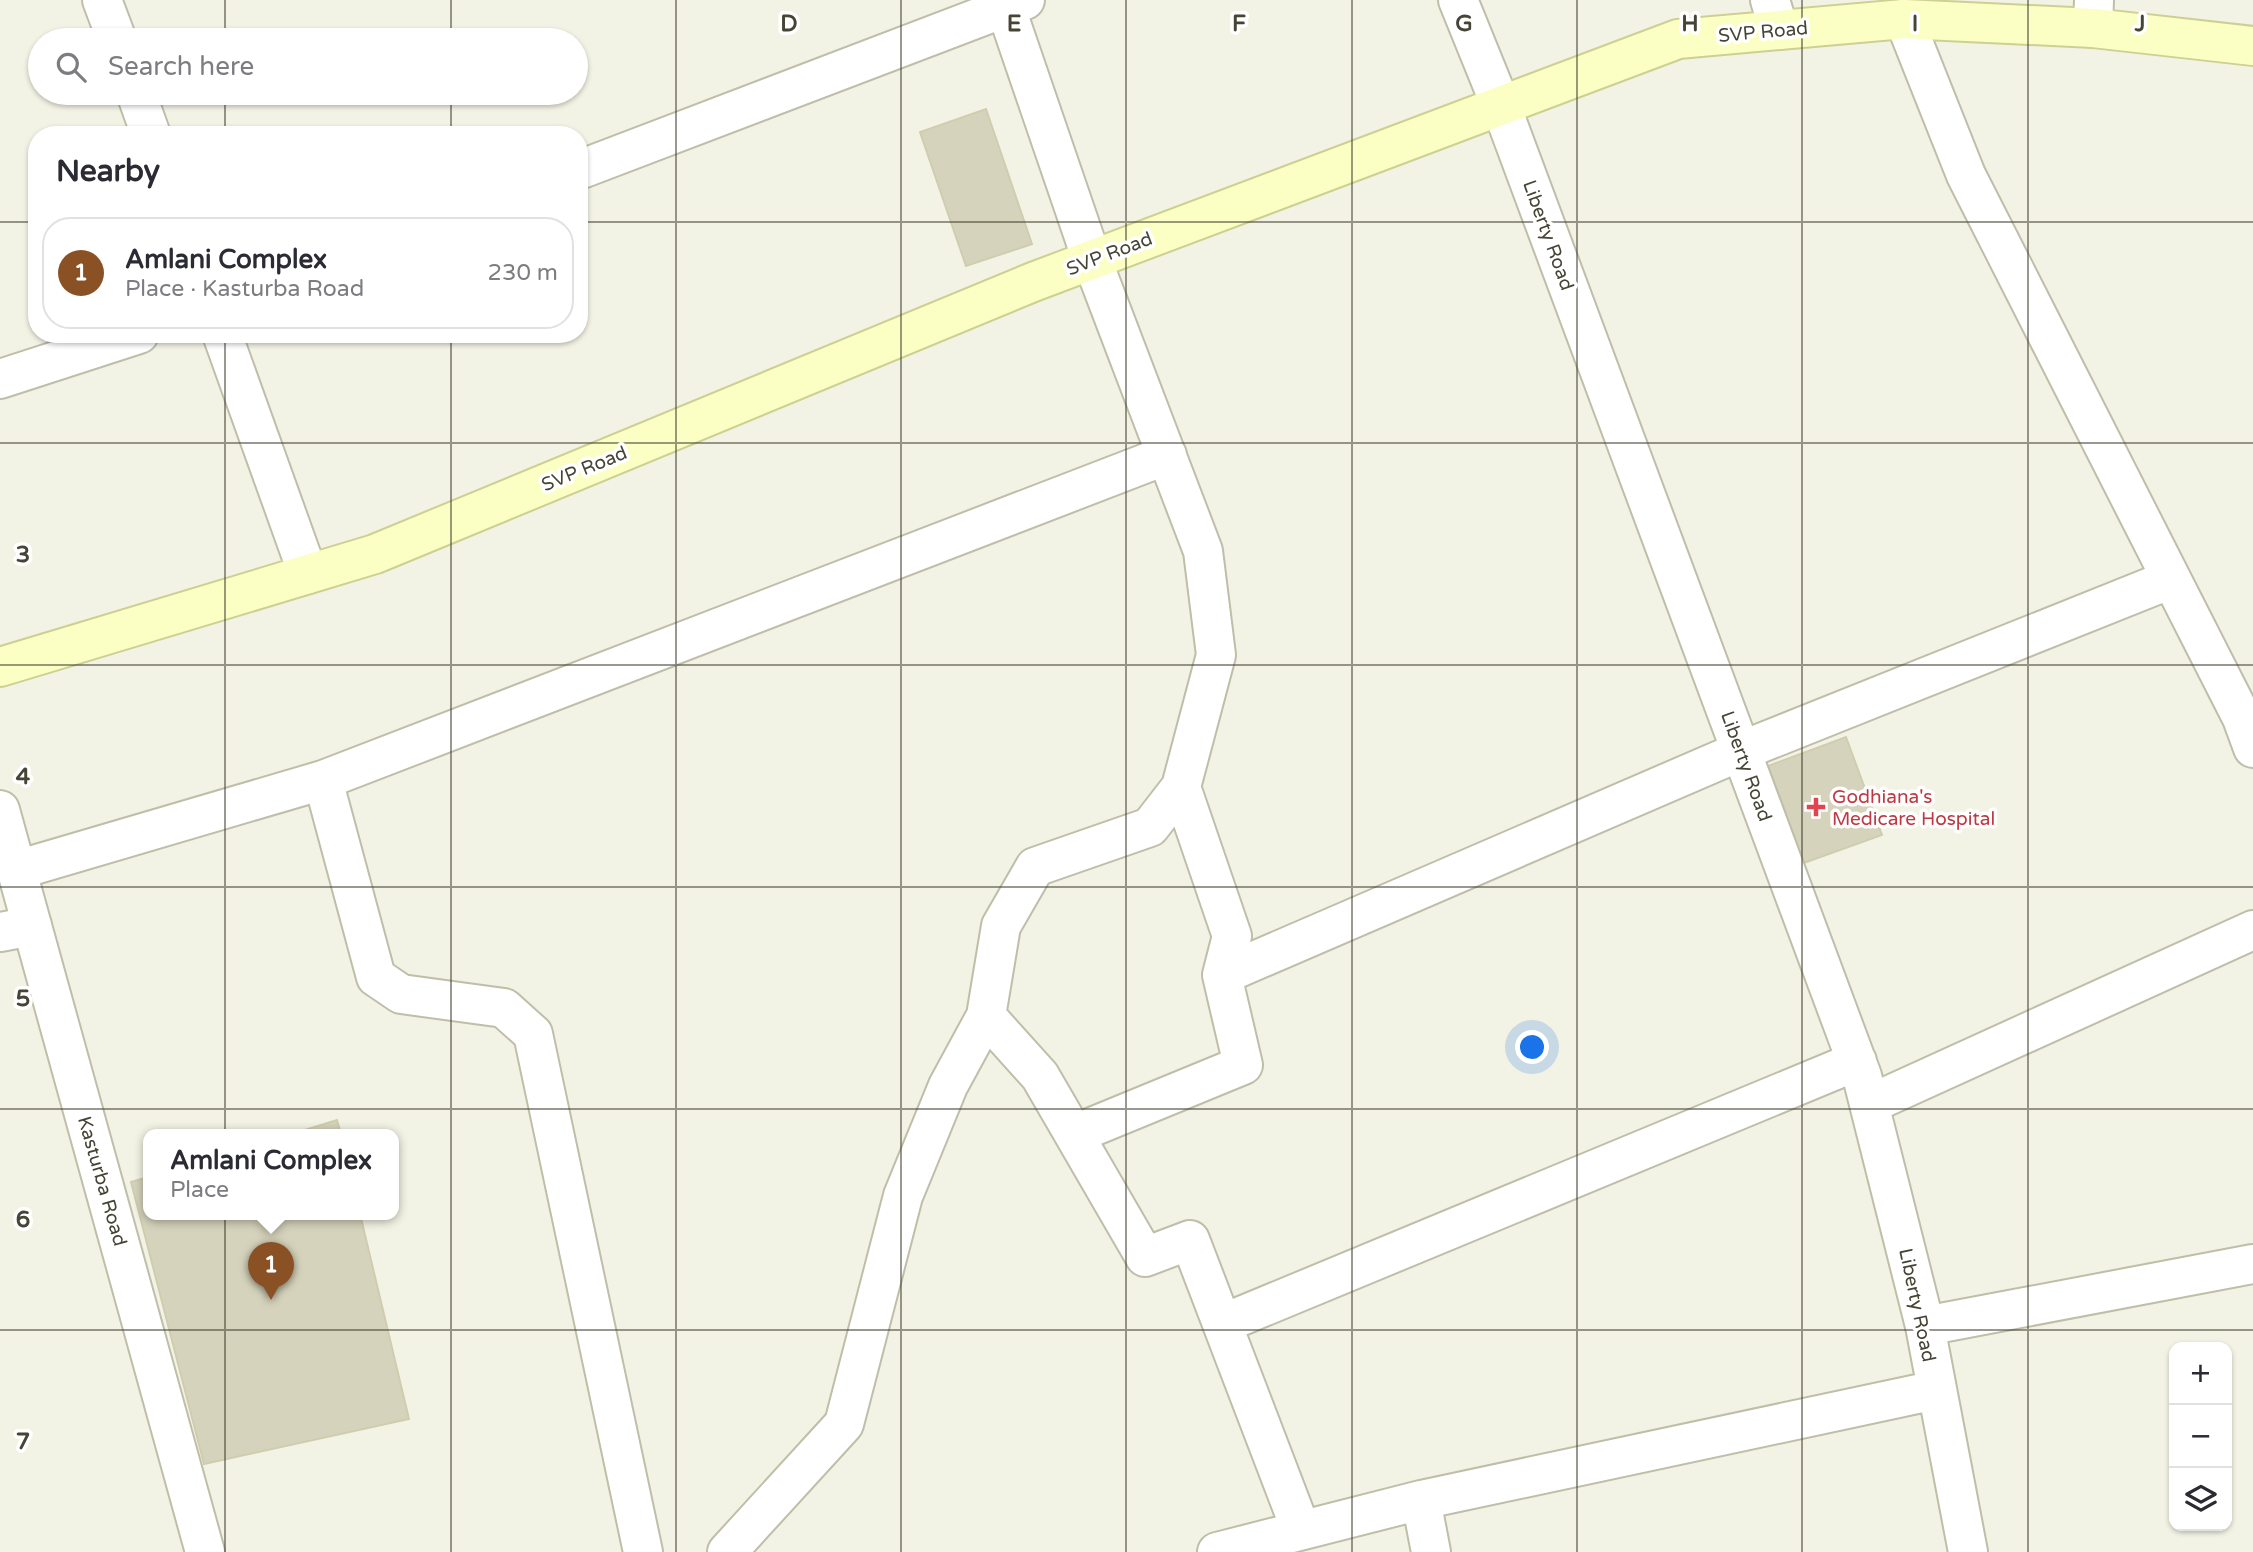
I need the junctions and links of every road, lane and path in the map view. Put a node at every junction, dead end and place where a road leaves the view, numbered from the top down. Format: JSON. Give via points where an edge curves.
{"nodes":[{"id":1,"x":102,"y":0,"type":"edge"},
{"id":2,"x":1458,"y":0,"type":"edge"},
{"id":3,"x":1011,"y":2,"type":"edge"},
{"id":4,"x":2093,"y":14,"type":"edge"},
{"id":5,"x":1775,"y":15,"type":"edge"},
{"id":6,"x":1904,"y":19,"type":"junction"},
{"id":7,"x":112,"y":28,"type":"edge"},
{"id":8,"x":2253,"y":46,"type":"edge"},
{"id":9,"x":140,"y":105,"type":"edge"},
{"id":10,"x":1500,"y":106,"type":"junction"},
{"id":11,"x":148,"y":126,"type":"edge"},
{"id":12,"x":588,"y":166,"type":"edge"},
{"id":13,"x":1092,"y":260,"type":"junction"},
{"id":14,"x":111,"y":343,"type":"edge"},
{"id":15,"x":225,"y":343,"type":"edge"},
{"id":16,"x":0,"y":379,"type":"edge"},
{"id":17,"x":1167,"y":455,"type":"junction"},
{"id":18,"x":308,"y":574,"type":"junction"},
{"id":19,"x":2171,"y":579,"type":"junction"},
{"id":20,"x":0,"y":667,"type":"edge"},
{"id":21,"x":2253,"y":748,"type":"edge"},
{"id":22,"x":1741,"y":751,"type":"junction"},
{"id":23,"x":323,"y":780,"type":"junction"},
{"id":24,"x":1181,"y":787,"type":"junction"},
{"id":25,"x":0,"y":810,"type":"edge"},
{"id":26,"x":17,"y":870,"type":"junction"},
{"id":27,"x":16,"y":929,"type":"edge"},
{"id":28,"x":2253,"y":930,"type":"edge"},
{"id":29,"x":1222,"y":975,"type":"junction"},
{"id":30,"x":986,"y":1016,"type":"junction"},
{"id":31,"x":1857,"y":1060,"type":"junction"},
{"id":32,"x":1870,"y":1104,"type":"junction"},
{"id":33,"x":1075,"y":1134,"type":"junction"},
{"id":34,"x":2253,"y":1264,"type":"edge"},
{"id":35,"x":1222,"y":1324,"type":"junction"},
{"id":36,"x":1925,"y":1326,"type":"junction"},
{"id":37,"x":1936,"y":1390,"type":"junction"},
{"id":38,"x":1421,"y":1500,"type":"junction"},
{"id":39,"x":1301,"y":1531,"type":"junction"},
{"id":40,"x":205,"y":1552,"type":"edge"},
{"id":41,"x":643,"y":1552,"type":"edge"},
{"id":42,"x":727,"y":1552,"type":"edge"},
{"id":43,"x":1217,"y":1552,"type":"edge"},
{"id":44,"x":1431,"y":1552,"type":"edge"},
{"id":45,"x":1968,"y":1552,"type":"edge"}],
"edges":[{"from":1,"to":7,"type":"street"},
{"from":2,"to":10,"type":"street","name":"Liberty Road"},
{"from":3,"to":12,"type":"street"},
{"from":3,"to":13,"type":"street"},
{"from":4,"to":6,"type":"main road","name":"SVP Road"},
{"from":4,"to":8,"type":"main road","name":"SVP Road"},
{"from":5,"to":6,"type":"main road","name":"SVP Road"},
{"from":5,"to":10,"type":"main road","name":"SVP Road","via":[[1678,39]]},
{"from":6,"to":19,"type":"street","via":[[1966,175]]},
{"from":9,"to":11,"type":"street"},
{"from":10,"to":13,"type":"main road","name":"SVP Road"},
{"from":10,"to":22,"type":"street","name":"Liberty Road"},
{"from":13,"to":17,"type":"street"},
{"from":13,"to":18,"type":"main road","name":"SVP Road","via":[[375,554]]},
{"from":14,"to":16,"type":"street"},
{"from":15,"to":18,"type":"street"},
{"from":17,"to":23,"type":"street"},
{"from":17,"to":24,"type":"street","via":[[1203,551],[1216,654]]},
{"from":18,"to":20,"type":"main road","name":"SVP Road"},
{"from":19,"to":21,"type":"street"},
{"from":19,"to":22,"type":"street"},
{"from":22,"to":29,"type":"street"},
{"from":22,"to":31,"type":"street","name":"Liberty Road"},
{"from":23,"to":26,"type":"street"},
{"from":23,"to":41,"type":"street","via":[[376,977],[401,994],[504,1008],[533,1034]]},
{"from":24,"to":29,"type":"street","via":[[1232,936]]},
{"from":24,"to":30,"type":"street","via":[[1150,827],[1035,867],[1001,926]]},
{"from":25,"to":26,"type":"street","name":"Kasturba Road"},
{"from":26,"to":27,"type":"street","name":"Kasturba Road"},
{"from":27,"to":40,"type":"street","name":"Kasturba Road"},
{"from":28,"to":32,"type":"street"},
{"from":29,"to":33,"type":"street","via":[[1243,1065]]},
{"from":30,"to":33,"type":"street","via":[[1040,1076]]},
{"from":30,"to":42,"type":"street","via":[[947,1086],[903,1196],[844,1424]]},
{"from":31,"to":32,"type":"street","name":"Liberty Road"},
{"from":31,"to":35,"type":"street"},
{"from":32,"to":36,"type":"street","name":"Liberty Road"},
{"from":33,"to":35,"type":"street","via":[[1145,1257],[1190,1240]]},
{"from":34,"to":36,"type":"street"},
{"from":35,"to":39,"type":"street"},
{"from":36,"to":37,"type":"street","name":"Liberty Road"},
{"from":37,"to":38,"type":"street"},
{"from":37,"to":45,"type":"street","name":"Liberty Road"},
{"from":38,"to":39,"type":"street"},
{"from":38,"to":44,"type":"street"},
{"from":39,"to":43,"type":"street"}]}
